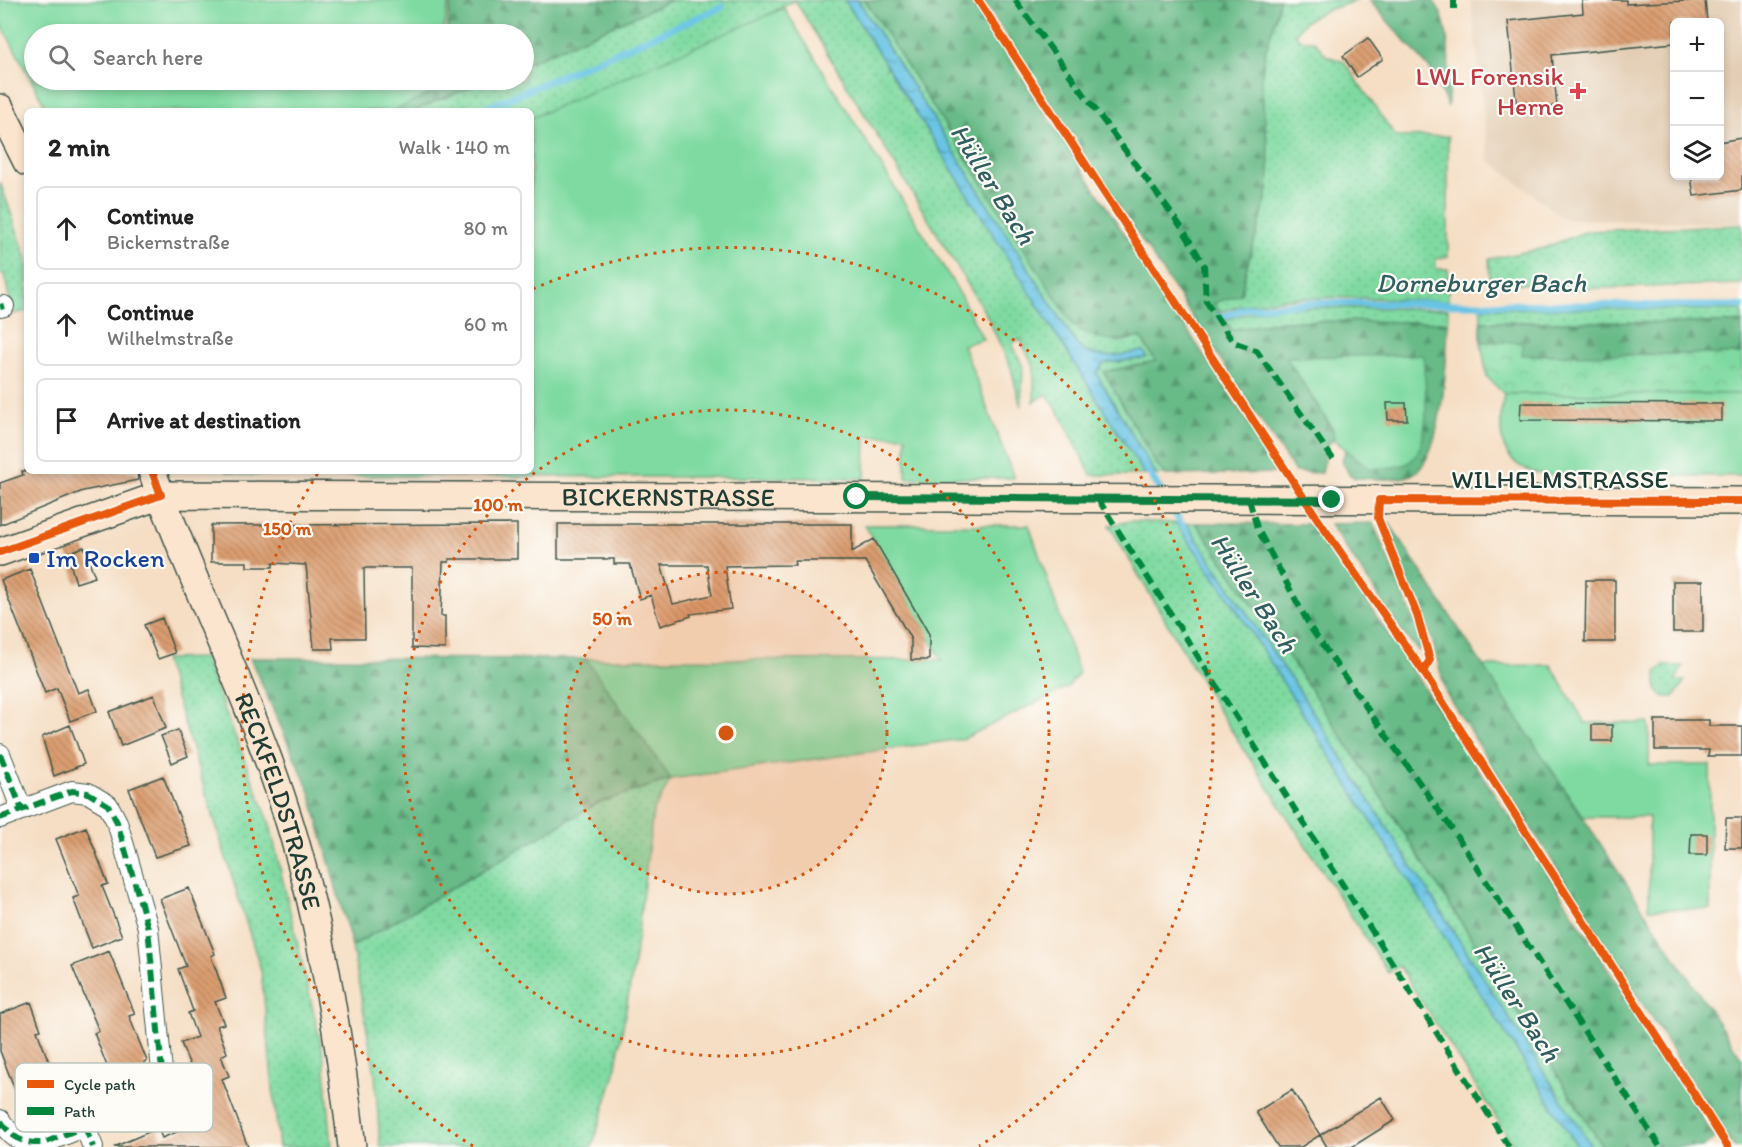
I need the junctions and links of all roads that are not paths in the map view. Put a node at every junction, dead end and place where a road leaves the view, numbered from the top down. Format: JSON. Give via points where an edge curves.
{"nodes":[{"id":1,"x":0,"y":108,"type":"edge"},
{"id":2,"x":24,"y":156,"type":"edge"},
{"id":3,"x":156,"y":483,"type":"edge"},
{"id":4,"x":1120,"y":499,"type":"joint"},
{"id":5,"x":1742,"y":501,"type":"edge"},
{"id":6,"x":0,"y":552,"type":"edge"},
{"id":7,"x":0,"y":754,"type":"edge"},
{"id":8,"x":22,"y":810,"type":"junction"},
{"id":9,"x":0,"y":818,"type":"edge"},
{"id":10,"x":161,"y":1063,"type":"edge"},
{"id":11,"x":0,"y":1120,"type":"edge"},
{"id":12,"x":72,"y":1132,"type":"edge"},
{"id":13,"x":87,"y":1132,"type":"edge"},
{"id":14,"x":93,"y":1147,"type":"edge"},
{"id":15,"x":352,"y":1147,"type":"edge"}],
"edges":[{"from":1,"to":2,"type":"street"},
{"from":3,"to":4,"type":"street","name":"BICKERNSTRASSE"},
{"from":3,"to":6,"type":"street","name":"BICKERNSTRASSE"},
{"from":3,"to":15,"type":"street","name":"RECKFELDSTRASSE","via":[[255,721],[282,798],[303,870],[339,1039]]},
{"from":4,"to":5,"type":"street","name":"WILHELMSTRASSE"},
{"from":7,"to":8,"type":"street"},
{"from":8,"to":9,"type":"street"},
{"from":8,"to":10,"type":"street","via":[[72,791],[88,793],[108,805],[117,822],[148,928]]},
{"from":11,"to":12,"type":"street","via":[[9,1134],[25,1143],[44,1143]]},
{"from":13,"to":14,"type":"street"}]}
